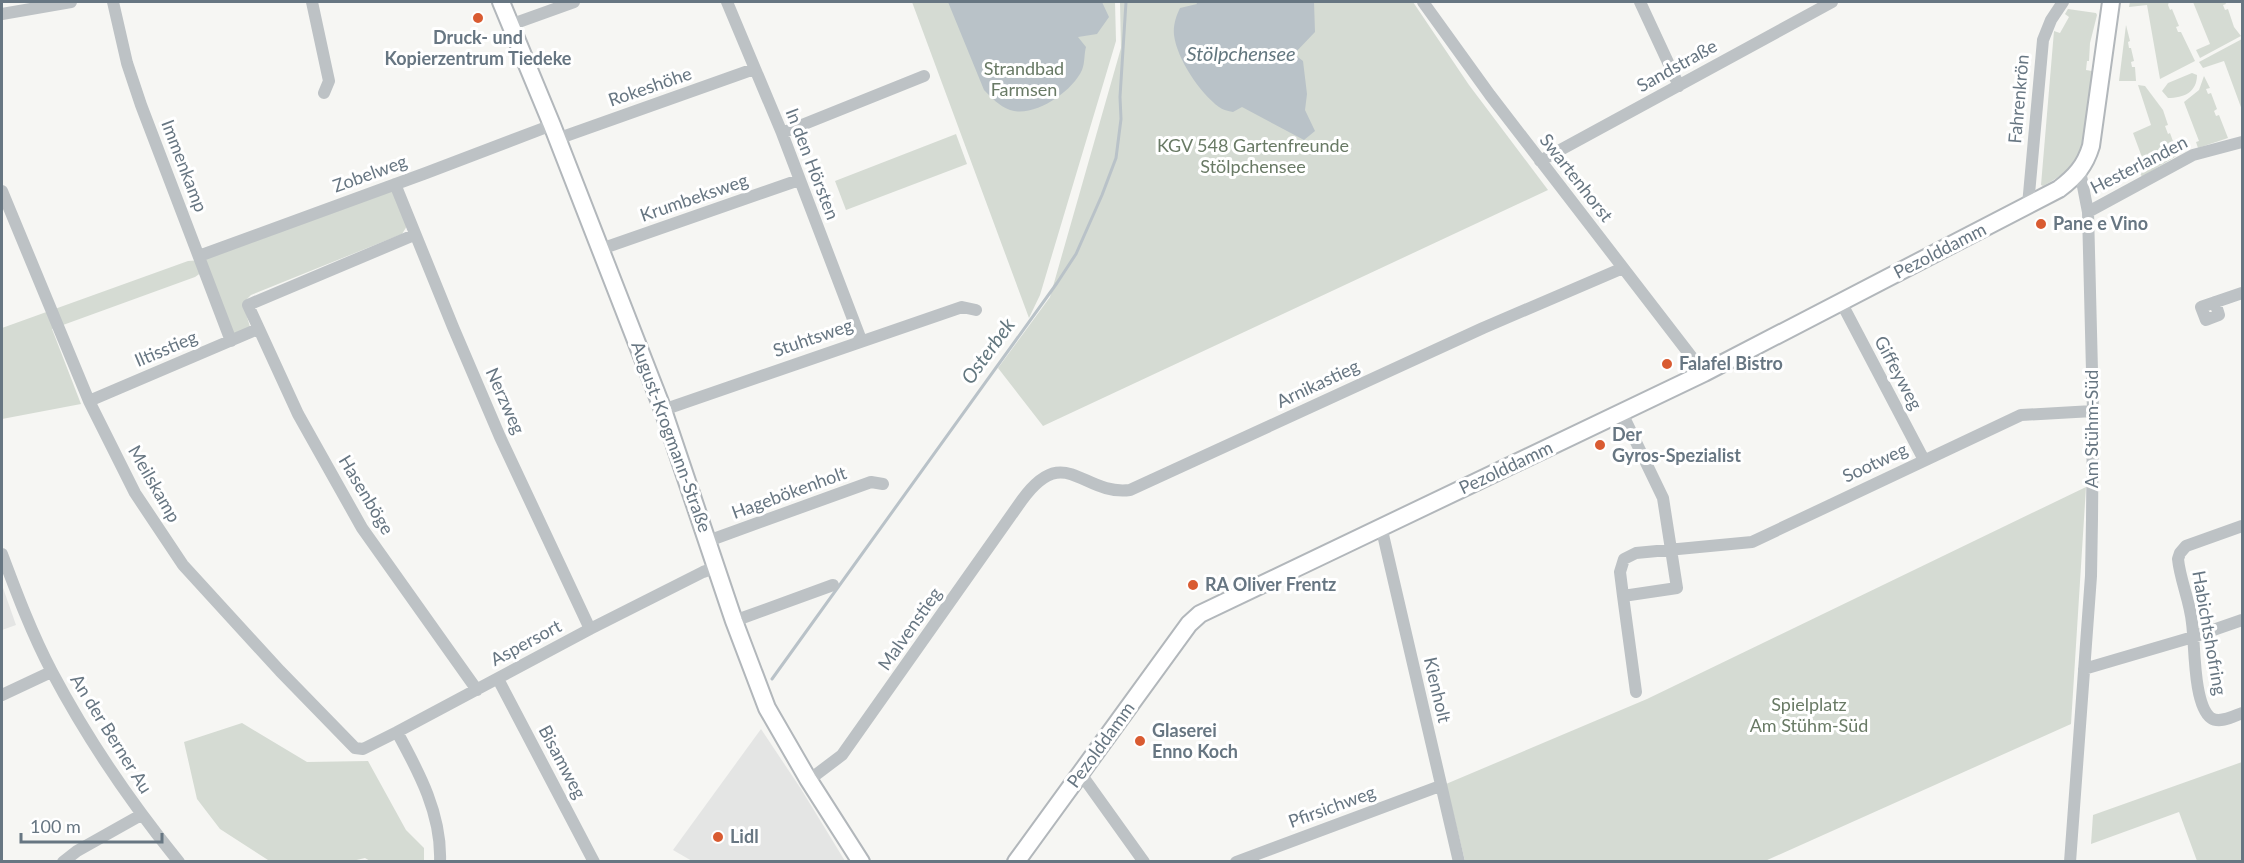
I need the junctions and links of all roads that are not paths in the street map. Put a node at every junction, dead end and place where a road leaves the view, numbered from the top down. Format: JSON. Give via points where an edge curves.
{"nodes":[{"id":1,"x":71,"y":2,"type":"edge"},
{"id":2,"x":114,"y":2,"type":"edge"},
{"id":3,"x":312,"y":2,"type":"edge"},
{"id":4,"x":501,"y":2,"type":"edge"},
{"id":5,"x":574,"y":2,"type":"edge"},
{"id":6,"x":727,"y":2,"type":"edge"},
{"id":7,"x":1423,"y":2,"type":"edge"},
{"id":8,"x":1640,"y":2,"type":"edge"},
{"id":9,"x":1832,"y":2,"type":"edge"},
{"id":10,"x":2063,"y":2,"type":"edge"},
{"id":11,"x":2111,"y":2,"type":"edge"},
{"id":12,"x":56,"y":3,"type":"edge"},
{"id":13,"x":2,"y":14,"type":"edge"},
{"id":14,"x":510,"y":25,"type":"junction"},
{"id":15,"x":754,"y":69,"type":"junction"},
{"id":16,"x":924,"y":76,"type":"dead end"},
{"id":17,"x":1679,"y":86,"type":"junction"},
{"id":18,"x":324,"y":93,"type":"dead end"},
{"id":19,"x":554,"y":132,"type":"junction"},
{"id":20,"x":782,"y":133,"type":"junction"},
{"id":21,"x":2242,"y":142,"type":"edge"},
{"id":22,"x":1540,"y":161,"type":"junction"},
{"id":23,"x":2080,"y":171,"type":"junction"},
{"id":24,"x":799,"y":180,"type":"junction"},
{"id":25,"x":396,"y":184,"type":"junction"},
{"id":26,"x":2,"y":191,"type":"edge"},
{"id":27,"x":2028,"y":205,"type":"junction"},
{"id":28,"x":2088,"y":212,"type":"junction"},
{"id":29,"x":414,"y":235,"type":"junction"},
{"id":30,"x":601,"y":249,"type":"junction"},
{"id":31,"x":199,"y":256,"type":"junction"},
{"id":32,"x":1623,"y":268,"type":"junction"},
{"id":33,"x":2242,"y":292,"type":"edge"},
{"id":34,"x":2215,"y":302,"type":"dead end"},
{"id":35,"x":1841,"y":303,"type":"junction"},
{"id":36,"x":976,"y":310,"type":"dead end"},
{"id":37,"x":258,"y":329,"type":"junction"},
{"id":38,"x":231,"y":340,"type":"junction"},
{"id":39,"x":861,"y":340,"type":"junction"},
{"id":40,"x":1704,"y":374,"type":"junction"},
{"id":41,"x":89,"y":401,"type":"junction"},
{"id":42,"x":663,"y":410,"type":"junction"},
{"id":43,"x":2093,"y":411,"type":"junction"},
{"id":44,"x":1622,"y":412,"type":"junction"},
{"id":45,"x":1924,"y":460,"type":"junction"},
{"id":46,"x":883,"y":484,"type":"dead end"},
{"id":47,"x":1030,"y":490,"type":"joint"},
{"id":48,"x":1382,"y":526,"type":"junction"},
{"id":49,"x":2242,"y":526,"type":"edge"},
{"id":50,"x":708,"y":541,"type":"junction"},
{"id":51,"x":1672,"y":549,"type":"junction"},
{"id":52,"x":2,"y":554,"type":"edge"},
{"id":53,"x":717,"y":567,"type":"junction"},
{"id":54,"x":833,"y":585,"type":"dead end"},
{"id":55,"x":1623,"y":596,"type":"junction"},
{"id":56,"x":2242,"y":620,"type":"edge"},
{"id":57,"x":734,"y":621,"type":"junction"},
{"id":58,"x":590,"y":629,"type":"junction"},
{"id":59,"x":2193,"y":637,"type":"junction"},
{"id":60,"x":2084,"y":669,"type":"junction"},
{"id":61,"x":51,"y":672,"type":"junction"},
{"id":62,"x":498,"y":679,"type":"junction"},
{"id":63,"x":477,"y":690,"type":"junction"},
{"id":64,"x":1636,"y":692,"type":"dead end"},
{"id":65,"x":2,"y":695,"type":"edge"},
{"id":66,"x":2242,"y":713,"type":"edge"},
{"id":67,"x":397,"y":732,"type":"junction"},
{"id":68,"x":353,"y":746,"type":"joint"},
{"id":69,"x":1081,"y":774,"type":"junction"},
{"id":70,"x":809,"y":780,"type":"junction"},
{"id":71,"x":1440,"y":786,"type":"junction"},
{"id":72,"x":141,"y":815,"type":"junction"},
{"id":73,"x":63,"y":861,"type":"edge"},
{"id":74,"x":179,"y":861,"type":"edge"},
{"id":75,"x":440,"y":861,"type":"edge"},
{"id":76,"x":594,"y":861,"type":"edge"},
{"id":77,"x":861,"y":861,"type":"edge"},
{"id":78,"x":1016,"y":861,"type":"edge"},
{"id":79,"x":1144,"y":861,"type":"edge"},
{"id":80,"x":1236,"y":861,"type":"edge"},
{"id":81,"x":1459,"y":861,"type":"edge"},
{"id":82,"x":2070,"y":861,"type":"edge"}],
"edges":[{"from":1,"to":12,"type":"street"},
{"from":2,"to":31,"type":"street","name":"Immenkamp","via":[[127,63]]},
{"from":3,"to":18,"type":"street","via":[[334,84]]},
{"from":4,"to":14,"type":"street","name":"August-Krogmann-Straße"},
{"from":5,"to":14,"type":"street"},
{"from":6,"to":15,"type":"street","name":"In den Hörsten"},
{"from":7,"to":22,"type":"street","name":"Swartenhorst"},
{"from":8,"to":17,"type":"street"},
{"from":9,"to":17,"type":"street","name":"Sandstraße"},
{"from":10,"to":27,"type":"street","name":"Fahrenkrön","via":[[2043,40]]},
{"from":11,"to":23,"type":"street","via":[[2091,146]]},
{"from":12,"to":13,"type":"street"},
{"from":14,"to":19,"type":"street","name":"August-Krogmann-Straße"},
{"from":15,"to":19,"type":"street","name":"Rokeshöhe"},
{"from":15,"to":20,"type":"street","name":"In den Hörsten"},
{"from":16,"to":20,"type":"street"},
{"from":17,"to":22,"type":"street","name":"Sandstraße"},
{"from":19,"to":25,"type":"street","name":"Zobelweg"},
{"from":19,"to":30,"type":"street","name":"August-Krogmann-Straße"},
{"from":20,"to":24,"type":"street","name":"In den Hörsten"},
{"from":21,"to":28,"type":"street","name":"Hesterlanden","via":[[2193,155]]},
{"from":22,"to":32,"type":"street","name":"Swartenhorst"},
{"from":23,"to":27,"type":"street","name":"Pezolddamm","via":[[2058,189]]},
{"from":23,"to":28,"type":"street","name":"Am Stühm-Süd"},
{"from":24,"to":30,"type":"street","name":"Krumbeksweg"},
{"from":24,"to":39,"type":"street","name":"In den Hörsten"},
{"from":25,"to":29,"type":"street","name":"Nerzweg"},
{"from":25,"to":31,"type":"street","name":"Zobelweg"},
{"from":26,"to":41,"type":"street","name":"Meilskamp"},
{"from":27,"to":35,"type":"street","name":"Pezolddamm"},
{"from":28,"to":43,"type":"street","name":"Am Stühm-Süd"},
{"from":29,"to":37,"type":"street","name":"Hasenböge","via":[[248,305]]},
{"from":29,"to":58,"type":"street","name":"Nerzweg","via":[[500,437]]},
{"from":30,"to":42,"type":"street","name":"August-Krogmann-Straße"},
{"from":31,"to":38,"type":"street","name":"Immenkamp"},
{"from":32,"to":40,"type":"street","name":"Swartenhorst"},
{"from":32,"to":47,"type":"street","name":"Arnikastieg","via":[[1130,490],[1109,490],[1075,473],[1043,478]]},
{"from":33,"to":34,"type":"street"},
{"from":35,"to":40,"type":"street","name":"Pezolddamm"},
{"from":35,"to":45,"type":"street","name":"Giffeyweg"},
{"from":36,"to":39,"type":"street","name":"Stuhtsweg","via":[[962,307]]},
{"from":37,"to":38,"type":"street","name":"Iltisstieg"},
{"from":37,"to":63,"type":"street","name":"Hasenböge","via":[[298,414],[362,528]]},
{"from":38,"to":41,"type":"street","name":"Iltisstieg"},
{"from":39,"to":42,"type":"street","name":"Stuhtsweg"},
{"from":40,"to":44,"type":"street","name":"Pezolddamm"},
{"from":41,"to":68,"type":"street","name":"Meilskamp","via":[[135,493],[183,565]]},
{"from":42,"to":50,"type":"street","name":"August-Krogmann-Straße"},
{"from":43,"to":45,"type":"street","name":"Sootweg","via":[[2021,415]]},
{"from":43,"to":60,"type":"street","name":"Am Stühm-Süd","via":[[2091,576]]},
{"from":44,"to":48,"type":"street","name":"Pezolddamm"},
{"from":44,"to":51,"type":"street","via":[[1663,498]]},
{"from":45,"to":51,"type":"street","name":"Sootweg","via":[[1752,542]]},
{"from":46,"to":50,"type":"street","name":"Hagebökenholt","via":[[871,482]]},
{"from":47,"to":70,"type":"street","name":"Malvenstieg","via":[[842,755]]},
{"from":48,"to":69,"type":"street","name":"Pezolddamm","via":[[1200,614]]},
{"from":48,"to":71,"type":"street","name":"Kienholt"},
{"from":49,"to":59,"type":"street","name":"Habichtshofring","via":[[2186,546],[2180,553],[2178,562]]},
{"from":50,"to":53,"type":"street","name":"August-Krogmann-Straße"},
{"from":51,"to":55,"type":"street","name":"Sootweg","via":[[1636,553],[1624,559],[1620,572]]},
{"from":51,"to":55,"type":"street","via":[[1677,588]]},
{"from":52,"to":61,"type":"street","name":"An der Berner Au"},
{"from":53,"to":57,"type":"street","name":"August-Krogmann-Straße"},
{"from":53,"to":58,"type":"street","name":"Aspersort"},
{"from":54,"to":57,"type":"street"},
{"from":55,"to":64,"type":"street"},
{"from":56,"to":59,"type":"street"},
{"from":57,"to":70,"type":"street","name":"August-Krogmann-Straße","via":[[767,708]]},
{"from":58,"to":62,"type":"street","name":"Aspersort"},
{"from":59,"to":60,"type":"street"},
{"from":59,"to":66,"type":"street","name":"Habichtshofring","via":[[2197,681],[2206,712],[2217,720]]},
{"from":60,"to":82,"type":"street","name":"Am Stühm-Süd"},
{"from":61,"to":65,"type":"street","name":"An der Berner Au"},
{"from":61,"to":72,"type":"street","name":"An der Berner Au"},
{"from":62,"to":63,"type":"street","name":"Aspersort"},
{"from":62,"to":76,"type":"street","name":"Bisamweg"},
{"from":63,"to":67,"type":"street","name":"Aspersort"},
{"from":67,"to":68,"type":"street","name":"Aspersort","via":[[363,749]]},
{"from":67,"to":75,"type":"street","via":[[431,804],[439,833]]},
{"from":69,"to":78,"type":"street","name":"Pezolddamm"},
{"from":69,"to":79,"type":"street"},
{"from":70,"to":77,"type":"street","name":"August-Krogmann-Straße"},
{"from":71,"to":80,"type":"street","name":"Pfirsichweg"},
{"from":71,"to":81,"type":"street","name":"Kienholt"},
{"from":72,"to":73,"type":"street","name":"An der Berner Au"},
{"from":72,"to":74,"type":"street","name":"An der Berner Au"}]}
